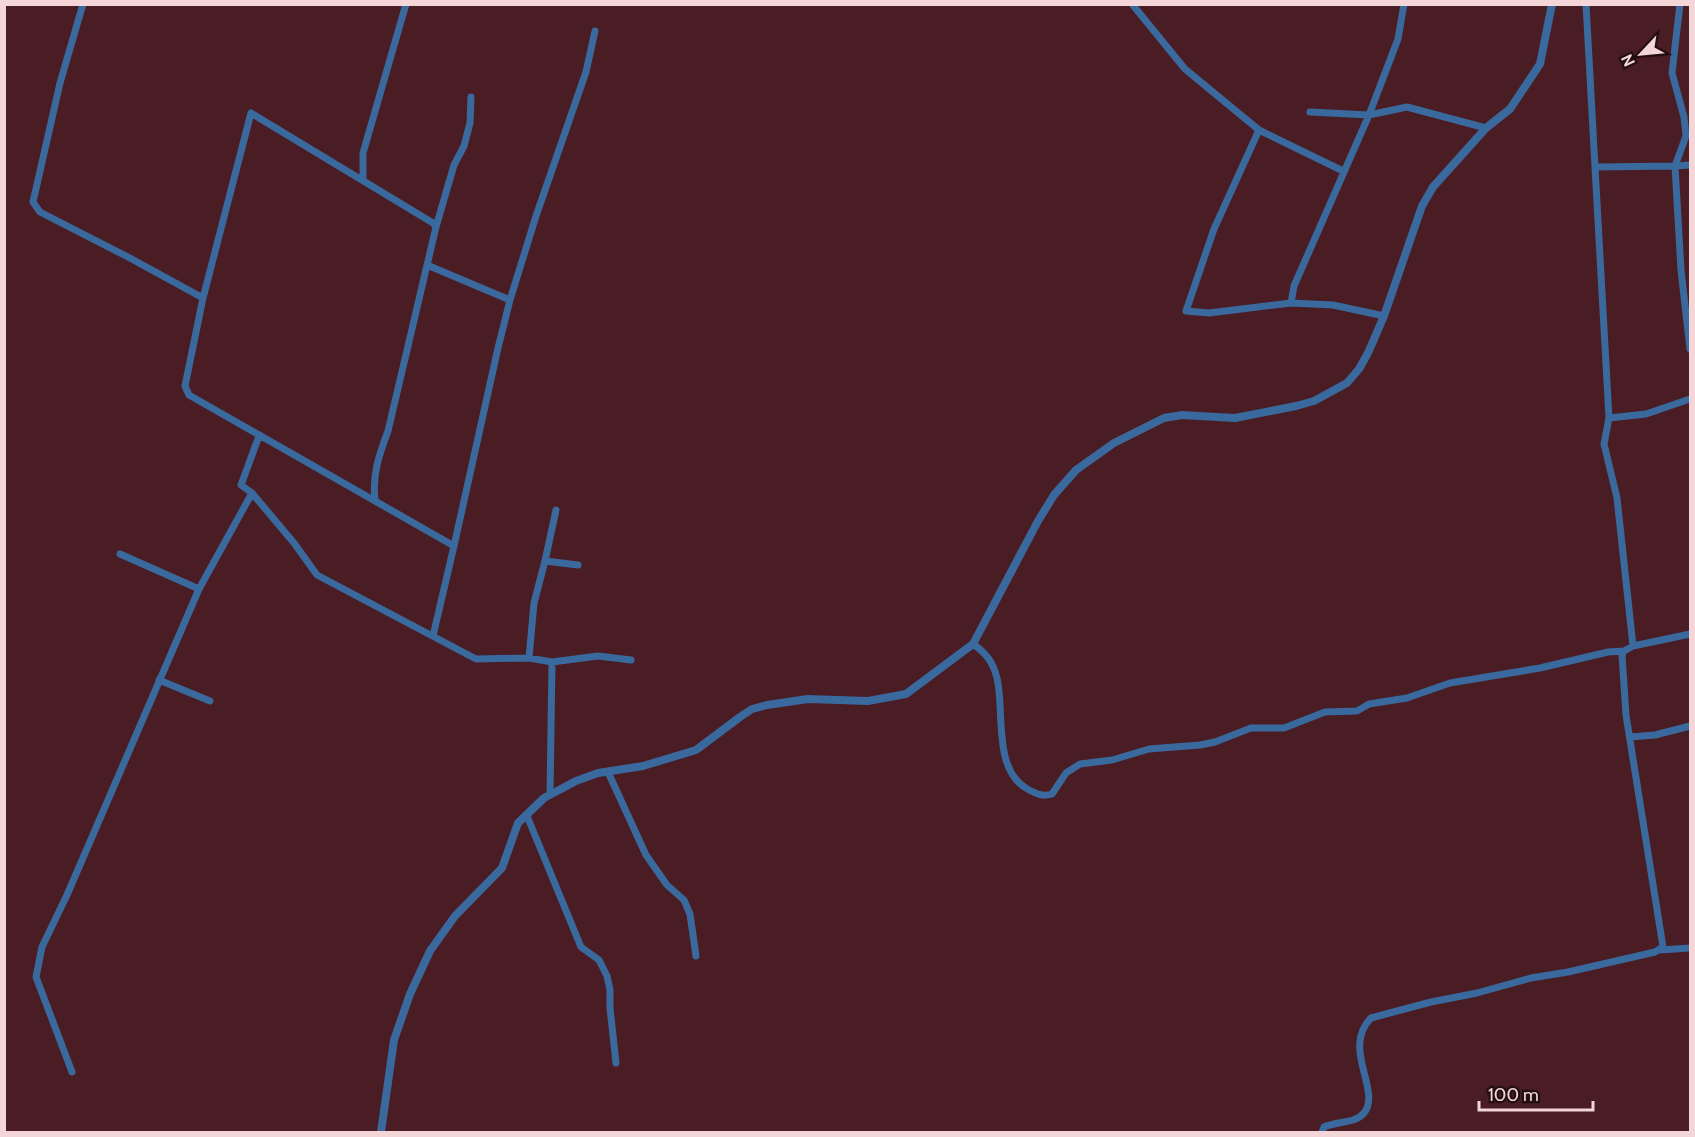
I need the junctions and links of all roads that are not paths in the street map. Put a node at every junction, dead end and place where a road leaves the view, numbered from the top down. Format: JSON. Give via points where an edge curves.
{"nodes":[{"id":1,"x":83,"y":4,"type":"edge"},
{"id":2,"x":406,"y":4,"type":"edge"},
{"id":3,"x":1132,"y":4,"type":"edge"},
{"id":4,"x":1404,"y":4,"type":"edge"},
{"id":5,"x":1552,"y":4,"type":"edge"},
{"id":6,"x":1586,"y":4,"type":"edge"},
{"id":7,"x":1680,"y":4,"type":"edge"},
{"id":8,"x":595,"y":32,"type":"dead end"},
{"id":9,"x":471,"y":98,"type":"dead end"},
{"id":10,"x":1310,"y":112,"type":"dead end"},
{"id":11,"x":1369,"y":115,"type":"junction"},
{"id":12,"x":1486,"y":128,"type":"junction"},
{"id":13,"x":1259,"y":130,"type":"junction"},
{"id":14,"x":1690,"y":165,"type":"edge"},
{"id":15,"x":1676,"y":166,"type":"junction"},
{"id":16,"x":1595,"y":167,"type":"junction"},
{"id":17,"x":1343,"y":171,"type":"junction"},
{"id":18,"x":363,"y":179,"type":"junction"},
{"id":19,"x":436,"y":227,"type":"junction"},
{"id":20,"x":427,"y":265,"type":"junction"},
{"id":21,"x":203,"y":298,"type":"junction"},
{"id":22,"x":510,"y":300,"type":"junction"},
{"id":23,"x":1291,"y":303,"type":"junction"},
{"id":24,"x":1384,"y":316,"type":"junction"},
{"id":25,"x":1690,"y":349,"type":"edge"},
{"id":26,"x":1690,"y":399,"type":"edge"},
{"id":27,"x":1609,"y":418,"type":"junction"},
{"id":28,"x":259,"y":436,"type":"junction"},
{"id":29,"x":252,"y":494,"type":"junction"},
{"id":30,"x":375,"y":500,"type":"junction"},
{"id":31,"x":556,"y":510,"type":"dead end"},
{"id":32,"x":454,"y":546,"type":"junction"},
{"id":33,"x":120,"y":554,"type":"dead end"},
{"id":34,"x":545,"y":561,"type":"junction"},
{"id":35,"x":578,"y":565,"type":"dead end"},
{"id":36,"x":199,"y":589,"type":"junction"},
{"id":37,"x":1690,"y":634,"type":"edge"},
{"id":38,"x":433,"y":636,"type":"junction"},
{"id":39,"x":973,"y":644,"type":"junction"},
{"id":40,"x":1633,"y":646,"type":"junction"},
{"id":41,"x":1624,"y":651,"type":"junction"},
{"id":42,"x":529,"y":658,"type":"junction"},
{"id":43,"x":631,"y":660,"type":"dead end"},
{"id":44,"x":552,"y":662,"type":"junction"},
{"id":45,"x":159,"y":681,"type":"junction"},
{"id":46,"x":210,"y":701,"type":"dead end"},
{"id":47,"x":1690,"y":726,"type":"edge"},
{"id":48,"x":1630,"y":737,"type":"junction"},
{"id":49,"x":608,"y":772,"type":"junction"},
{"id":50,"x":550,"y":795,"type":"junction"},
{"id":51,"x":527,"y":816,"type":"junction"},
{"id":52,"x":1690,"y":948,"type":"edge"},
{"id":53,"x":1660,"y":950,"type":"junction"},
{"id":54,"x":696,"y":956,"type":"dead end"},
{"id":55,"x":616,"y":1063,"type":"dead end"},
{"id":56,"x":72,"y":1072,"type":"dead end"},
{"id":57,"x":381,"y":1132,"type":"edge"},
{"id":58,"x":1322,"y":1132,"type":"edge"}],
"edges":[{"from":1,"to":21,"type":"street","via":[[33,202],[40,212]]},
{"from":2,"to":18,"type":"street","via":[[363,153]]},
{"from":3,"to":13,"type":"street","via":[[1185,69]]},
{"from":4,"to":11,"type":"street","via":[[1398,39]]},
{"from":5,"to":12,"type":"street","via":[[1540,64],[1510,109]]},
{"from":6,"to":16,"type":"street"},
{"from":7,"to":15,"type":"street","via":[[1672,73],[1686,136]]},
{"from":8,"to":22,"type":"street","via":[[586,72]]},
{"from":9,"to":19,"type":"street","via":[[464,146],[454,165]]},
{"from":10,"to":11,"type":"street"},
{"from":11,"to":12,"type":"street","via":[[1407,107]]},
{"from":11,"to":17,"type":"street"},
{"from":12,"to":24,"type":"street","via":[[1433,187],[1422,206]]},
{"from":13,"to":17,"type":"street"},
{"from":13,"to":23,"type":"street","via":[[1214,229],[1186,310],[1209,313]]},
{"from":14,"to":15,"type":"street"},
{"from":15,"to":16,"type":"street"},
{"from":15,"to":25,"type":"street"},
{"from":16,"to":27,"type":"street"},
{"from":17,"to":23,"type":"street","via":[[1294,286]]},
{"from":18,"to":19,"type":"street"},
{"from":18,"to":21,"type":"street","via":[[251,113]]},
{"from":19,"to":20,"type":"street"},
{"from":20,"to":22,"type":"street"},
{"from":20,"to":30,"type":"street","via":[[388,431],[377,460]]},
{"from":21,"to":28,"type":"street","via":[[185,386],[189,395]]},
{"from":22,"to":32,"type":"street"},
{"from":23,"to":24,"type":"street","via":[[1333,305]]},
{"from":24,"to":39,"type":"street","via":[[1359,369],[1347,383],[1314,400],[1235,418],[1164,418],[1114,443],[1076,470],[1038,521]]},
{"from":26,"to":27,"type":"street","via":[[1646,414]]},
{"from":27,"to":40,"type":"street","via":[[1604,444],[1617,498]]},
{"from":28,"to":29,"type":"street","via":[[241,485]]},
{"from":28,"to":30,"type":"street"},
{"from":29,"to":36,"type":"street"},
{"from":29,"to":38,"type":"street","via":[[317,575]]},
{"from":30,"to":32,"type":"street"},
{"from":31,"to":34,"type":"street"},
{"from":32,"to":38,"type":"street"},
{"from":33,"to":36,"type":"street"},
{"from":34,"to":35,"type":"street"},
{"from":34,"to":42,"type":"street","via":[[534,603]]},
{"from":36,"to":45,"type":"street"},
{"from":37,"to":40,"type":"street"},
{"from":38,"to":42,"type":"street","via":[[476,659]]},
{"from":39,"to":41,"type":"street","via":[[985,652],[993,666],[1010,771],[1019,784],[1045,796],[1052,794],[1066,773],[1080,764],[1149,749],[1200,745],[1251,728],[1284,728],[1325,712],[1357,711],[1450,683]]},
{"from":39,"to":49,"type":"street","via":[[906,694],[868,701],[808,699],[767,705],[746,713],[696,750]]},
{"from":40,"to":41,"type":"street"},
{"from":41,"to":48,"type":"street"},
{"from":42,"to":44,"type":"street"},
{"from":43,"to":44,"type":"street","via":[[598,656]]},
{"from":44,"to":50,"type":"street"},
{"from":45,"to":46,"type":"street"},
{"from":45,"to":56,"type":"street","via":[[42,947],[36,977]]},
{"from":47,"to":48,"type":"street"},
{"from":48,"to":53,"type":"street","via":[[1664,942]]},
{"from":49,"to":50,"type":"street","via":[[576,781]]},
{"from":49,"to":54,"type":"street","via":[[646,855],[667,885],[684,900]]},
{"from":50,"to":51,"type":"street"},
{"from":51,"to":55,"type":"street","via":[[581,947],[599,960],[607,976]]},
{"from":51,"to":57,"type":"street","via":[[518,823],[502,868],[455,916],[430,951],[410,994],[394,1040]]},
{"from":52,"to":53,"type":"street"},
{"from":53,"to":58,"type":"street","via":[[1371,1018],[1359,1044],[1369,1100],[1365,1112],[1330,1124]]}]}
